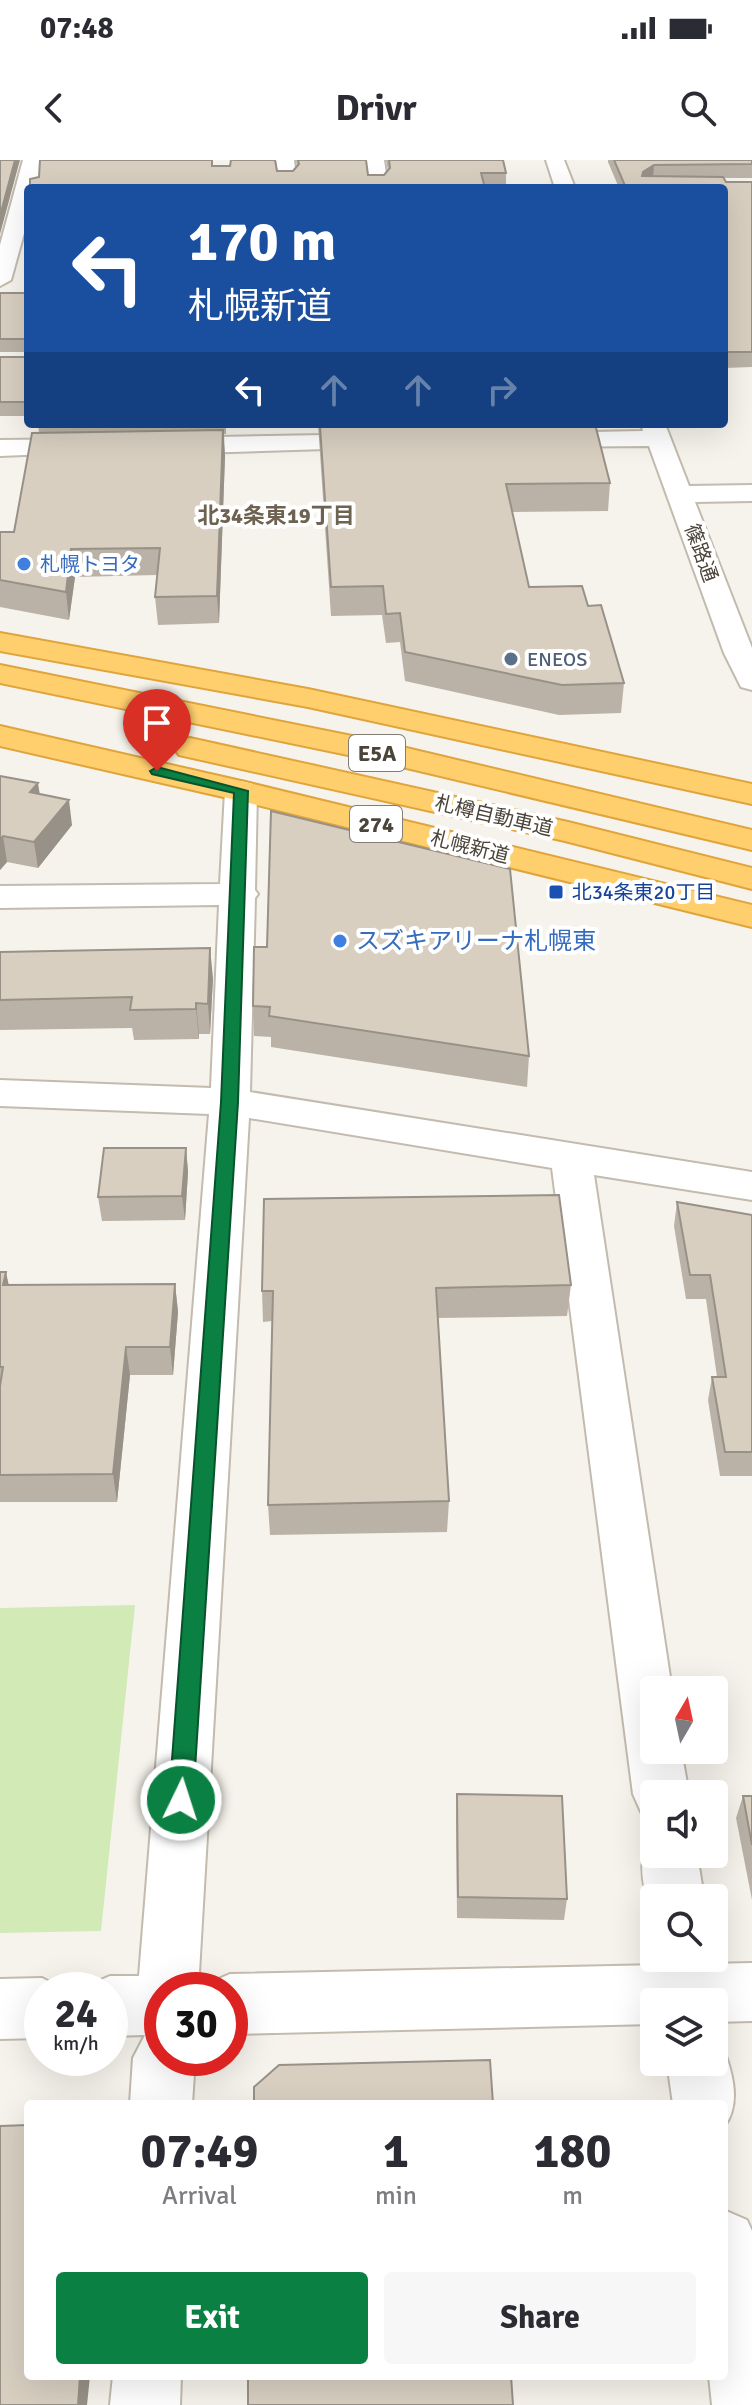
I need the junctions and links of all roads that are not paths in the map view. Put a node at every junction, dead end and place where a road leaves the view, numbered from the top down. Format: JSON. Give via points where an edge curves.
{"nodes":[{"id":1,"x":32,"y":160,"type":"edge"},
{"id":2,"x":555,"y":160,"type":"edge"},
{"id":3,"x":28,"y":184,"type":"edge"},
{"id":4,"x":564,"y":184,"type":"edge"},
{"id":5,"x":0,"y":189,"type":"edge"},
{"id":6,"x":24,"y":193,"type":"edge"},
{"id":7,"x":24,"y":204,"type":"edge"},
{"id":8,"x":0,"y":280,"type":"edge"},
{"id":9,"x":656,"y":431,"type":"edge"},
{"id":10,"x":511,"y":440,"type":"edge"},
{"id":11,"x":399,"y":442,"type":"edge"},
{"id":12,"x":112,"y":446,"type":"edge"},
{"id":13,"x":144,"y":446,"type":"edge"},
{"id":14,"x":0,"y":448,"type":"edge"},
{"id":15,"x":752,"y":493,"type":"edge"},
{"id":16,"x":679,"y":494,"type":"junction"},
{"id":17,"x":0,"y":642,"type":"edge"},
{"id":18,"x":745,"y":655,"type":"edge"},
{"id":19,"x":0,"y":674,"type":"edge"},
{"id":20,"x":752,"y":681,"type":"edge"},
{"id":21,"x":0,"y":708,"type":"edge"},
{"id":22,"x":0,"y":736,"type":"edge"},
{"id":23,"x":241,"y":791,"type":"junction"},
{"id":24,"x":752,"y":794,"type":"edge"},
{"id":25,"x":752,"y":840,"type":"edge"},
{"id":26,"x":752,"y":879,"type":"edge"},
{"id":27,"x":240,"y":894,"type":"junction"},
{"id":28,"x":0,"y":897,"type":"edge"},
{"id":29,"x":752,"y":916,"type":"edge"},
{"id":30,"x":0,"y":1093,"type":"edge"},
{"id":31,"x":230,"y":1102,"type":"junction"},
{"id":32,"x":571,"y":1157,"type":"junction"},
{"id":33,"x":752,"y":1186,"type":"edge"},
{"id":34,"x":644,"y":1676,"type":"edge"},
{"id":35,"x":169,"y":1972,"type":"edge"},
{"id":36,"x":687,"y":1984,"type":"edge"},
{"id":37,"x":752,"y":1992,"type":"edge"},
{"id":38,"x":248,"y":2003,"type":"edge"},
{"id":39,"x":24,"y":2008,"type":"edge"},
{"id":40,"x":0,"y":2009,"type":"edge"},
{"id":41,"x":163,"y":2076,"type":"edge"},
{"id":42,"x":700,"y":2076,"type":"edge"},
{"id":43,"x":161,"y":2100,"type":"edge"},
{"id":44,"x":703,"y":2100,"type":"edge"},
{"id":45,"x":728,"y":2271,"type":"edge"},
{"id":46,"x":147,"y":2380,"type":"edge"},
{"id":47,"x":145,"y":2405,"type":"edge"},
{"id":48,"x":747,"y":2405,"type":"edge"}],
"edges":[{"from":1,"to":3,"type":"street"},
{"from":2,"to":4,"type":"street"},
{"from":5,"to":6,"type":"street"},
{"from":7,"to":8,"type":"street"},
{"from":9,"to":10,"type":"street"},
{"from":9,"to":16,"type":"street","name":"篠路通"},
{"from":11,"to":13,"type":"street"},
{"from":12,"to":14,"type":"street"},
{"from":15,"to":16,"type":"street"},
{"from":16,"to":18,"type":"street","name":"篠路通"},
{"from":17,"to":24,"type":"highway","via":[[308,698]]},
{"from":18,"to":20,"type":"street","name":"篠路通"},
{"from":19,"to":25,"type":"highway","name":"札樽自動車道","number":"E5A","via":[[590,800]]},
{"from":21,"to":26,"type":"highway","name":"札樽自動車道","number":"E5A","via":[[568,832]]},
{"from":22,"to":23,"type":"highway","name":"札幌新道","number":"274"},
{"from":23,"to":27,"type":"street"},
{"from":23,"to":29,"type":"highway","name":"札幌新道","number":"274"},
{"from":27,"to":28,"type":"street"},
{"from":27,"to":31,"type":"street"},
{"from":30,"to":31,"type":"street"},
{"from":31,"to":32,"type":"street"},
{"from":31,"to":35,"type":"street"},
{"from":32,"to":33,"type":"street"},
{"from":32,"to":34,"type":"street"},
{"from":36,"to":37,"type":"street"},
{"from":36,"to":38,"type":"street"},
{"from":39,"to":40,"type":"street"},
{"from":41,"to":43,"type":"street"},
{"from":42,"to":44,"type":"street"},
{"from":45,"to":48,"type":"street"},
{"from":46,"to":47,"type":"street"}]}
